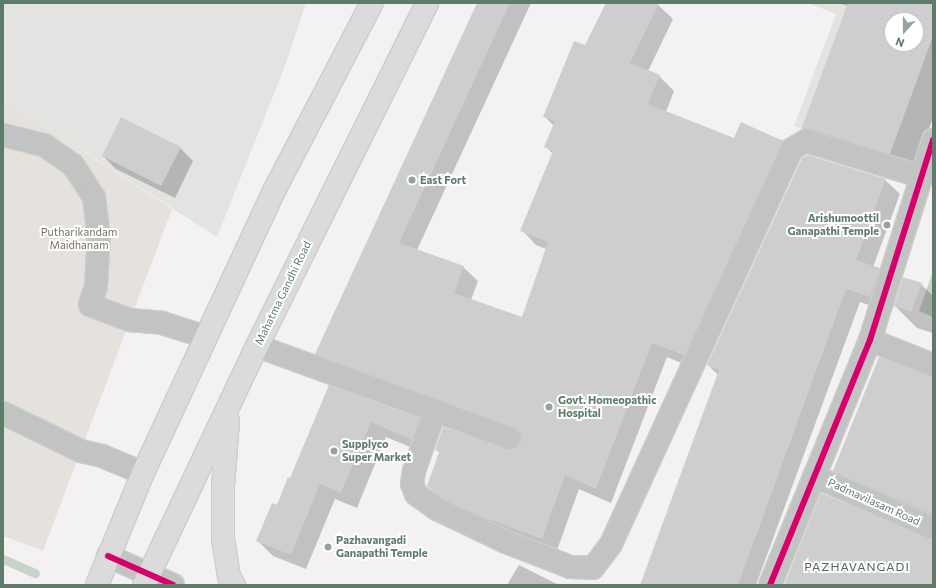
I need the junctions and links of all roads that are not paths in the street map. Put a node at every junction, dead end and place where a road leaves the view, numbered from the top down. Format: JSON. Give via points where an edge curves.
{"nodes":[{"id":1,"x":372,"y":3,"type":"edge"},
{"id":2,"x":427,"y":3,"type":"edge"},
{"id":3,"x":3,"y":135,"type":"edge"},
{"id":4,"x":933,"y":140,"type":"edge"},
{"id":5,"x":920,"y":176,"type":"junction"},
{"id":6,"x":206,"y":337,"type":"junction"},
{"id":7,"x":870,"y":340,"type":"junction"},
{"id":8,"x":257,"y":346,"type":"junction"},
{"id":9,"x":933,"y":365,"type":"edge"},
{"id":10,"x":228,"y":408,"type":"junction"},
{"id":11,"x":435,"y":410,"type":"junction"},
{"id":12,"x":3,"y":413,"type":"edge"},
{"id":13,"x":510,"y":438,"type":"dead end"},
{"id":14,"x":143,"y":473,"type":"junction"},
{"id":15,"x":814,"y":476,"type":"junction"},
{"id":16,"x":933,"y":528,"type":"edge"},
{"id":17,"x":108,"y":556,"type":"junction"},
{"id":18,"x":147,"y":579,"type":"edge"},
{"id":19,"x":97,"y":585,"type":"edge"},
{"id":20,"x":173,"y":585,"type":"edge"},
{"id":21,"x":234,"y":585,"type":"edge"},
{"id":22,"x":770,"y":585,"type":"edge"}],
"edges":[{"from":1,"to":6,"type":"main road","via":[[275,189]]},
{"from":2,"to":8,"type":"main road","name":"Mahatma Gandhi Road"},
{"from":3,"to":6,"type":"street","via":[[44,145],[73,165],[94,197],[99,235],[96,286],[90,305],[130,320],[162,323]]},
{"from":4,"to":5,"type":"street"},
{"from":5,"to":7,"type":"street"},
{"from":5,"to":11,"type":"street","via":[[806,141],[792,149],[611,544],[592,568],[570,567],[506,542],[437,509],[416,494],[412,484],[414,471]]},
{"from":6,"to":14,"type":"main road"},
{"from":7,"to":9,"type":"street"},
{"from":7,"to":15,"type":"street"},
{"from":8,"to":10,"type":"main road","name":"Mahatma Gandhi Road"},
{"from":8,"to":11,"type":"street"},
{"from":10,"to":18,"type":"main road","name":"Mahatma Gandhi Road"},
{"from":10,"to":21,"type":"main road","via":[[223,486],[223,539],[229,577]]},
{"from":11,"to":13,"type":"street"},
{"from":12,"to":14,"type":"street","via":[[81,451],[102,456]]},
{"from":14,"to":17,"type":"main road"},
{"from":15,"to":16,"type":"street","name":"Padmavilasam Road"},
{"from":15,"to":22,"type":"street"},
{"from":17,"to":18,"type":"street"},
{"from":17,"to":19,"type":"main road"},
{"from":18,"to":20,"type":"street"}]}
